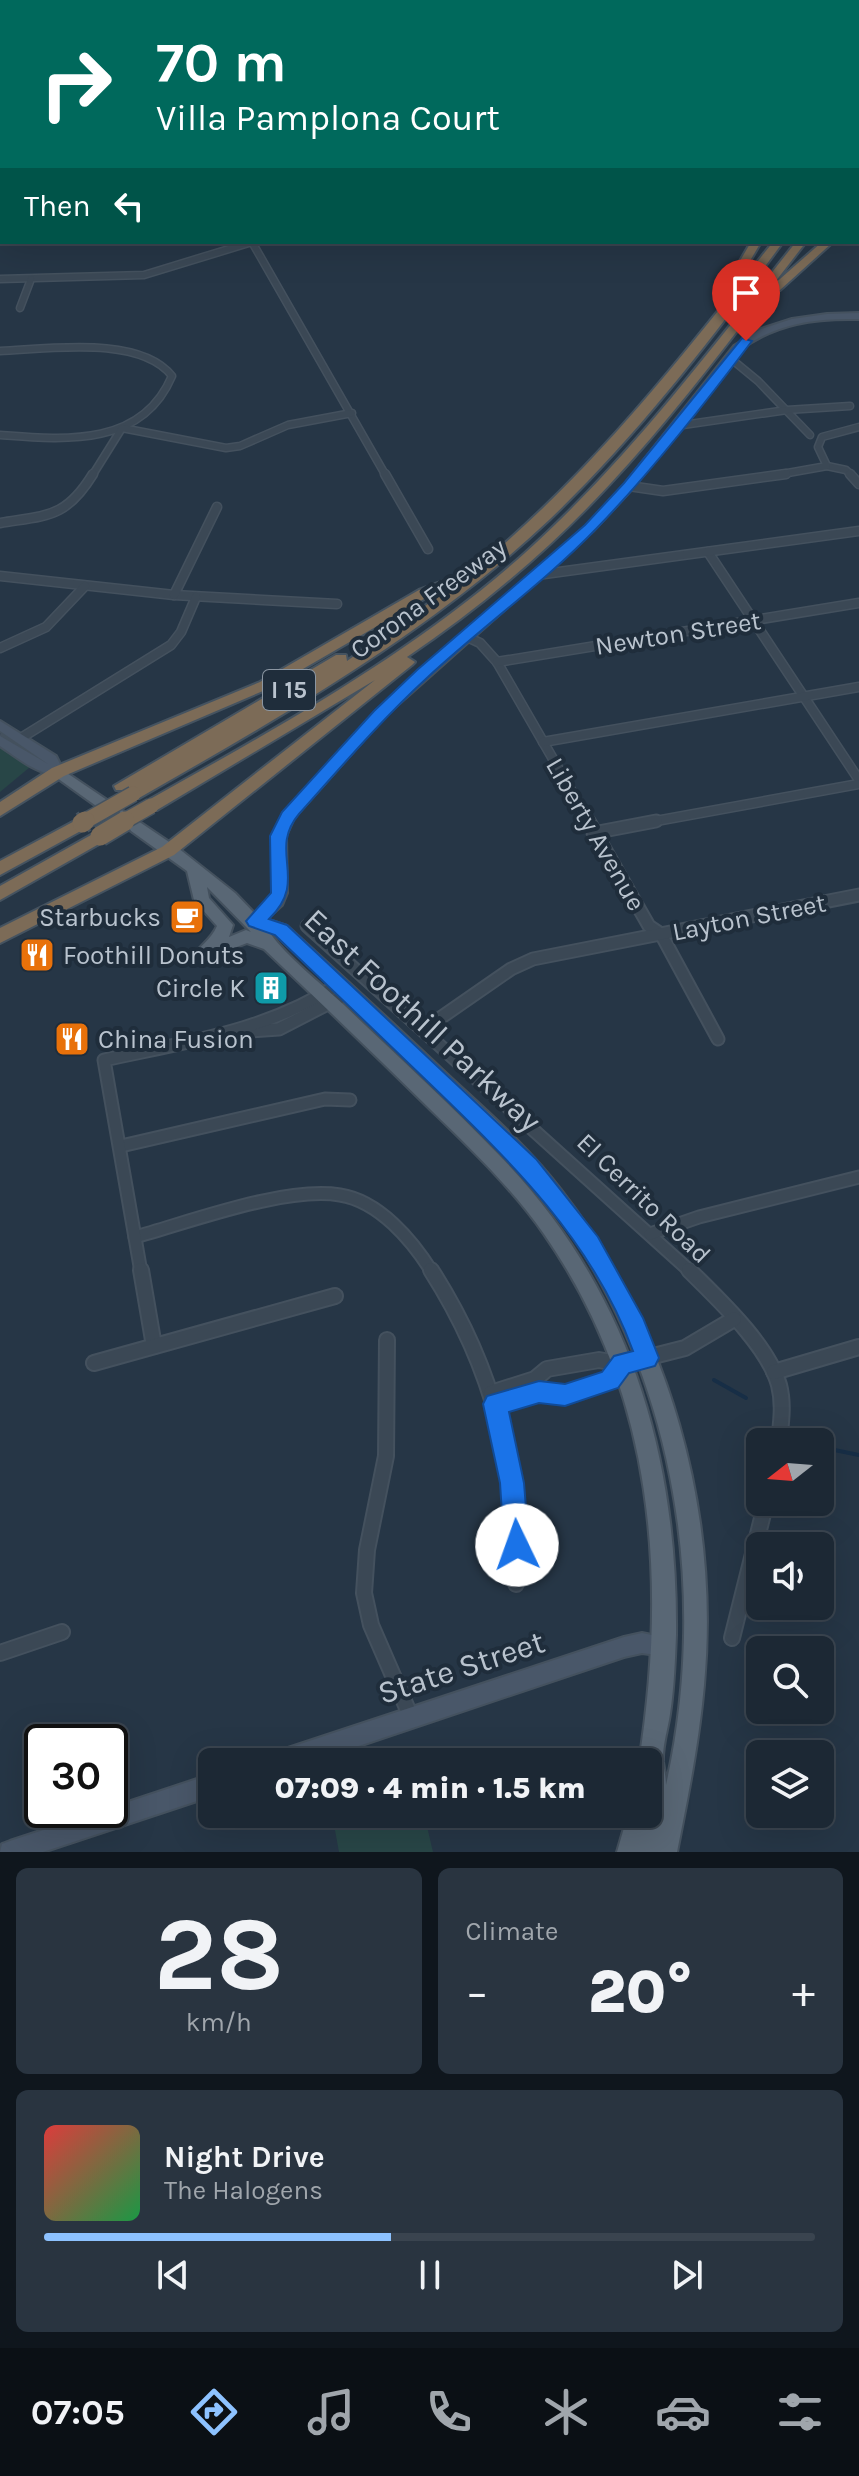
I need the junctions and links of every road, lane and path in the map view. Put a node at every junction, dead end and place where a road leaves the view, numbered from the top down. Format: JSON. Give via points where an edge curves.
{"nodes":[{"id":1,"x":242,"y":244,"type":"edge"},
{"id":2,"x":253,"y":244,"type":"edge"},
{"id":3,"x":755,"y":244,"type":"edge"},
{"id":4,"x":767,"y":244,"type":"edge"},
{"id":5,"x":776,"y":244,"type":"edge"},
{"id":6,"x":792,"y":244,"type":"edge"},
{"id":7,"x":799,"y":244,"type":"edge"},
{"id":8,"x":826,"y":244,"type":"edge"},
{"id":9,"x":0,"y":279,"type":"edge"},
{"id":10,"x":31,"y":279,"type":"junction"},
{"id":11,"x":724,"y":296,"type":"junction"},
{"id":12,"x":20,"y":308,"type":"dead end"},
{"id":13,"x":748,"y":308,"type":"junction"},
{"id":14,"x":859,"y":316,"type":"edge"},
{"id":15,"x":0,"y":351,"type":"edge"},
{"id":16,"x":730,"y":358,"type":"junction"},
{"id":17,"x":850,"y":406,"type":"dead end"},
{"id":18,"x":787,"y":410,"type":"junction"},
{"id":19,"x":352,"y":413,"type":"junction"},
{"id":20,"x":676,"y":426,"type":"junction"},
{"id":21,"x":859,"y":427,"type":"edge"},
{"id":22,"x":122,"y":428,"type":"junction"},
{"id":23,"x":0,"y":435,"type":"edge"},
{"id":24,"x":810,"y":435,"type":"dead end"},
{"id":25,"x":827,"y":466,"type":"junction"},
{"id":26,"x":859,"y":484,"type":"edge"},
{"id":27,"x":629,"y":486,"type":"junction"},
{"id":28,"x":217,"y":507,"type":"dead end"},
{"id":29,"x":0,"y":523,"type":"edge"},
{"id":30,"x":859,"y":531,"type":"edge"},
{"id":31,"x":428,"y":549,"type":"dead end"},
{"id":32,"x":708,"y":552,"type":"junction"},
{"id":33,"x":537,"y":575,"type":"junction"},
{"id":34,"x":0,"y":576,"type":"edge"},
{"id":35,"x":449,"y":583,"type":"junction"},
{"id":36,"x":497,"y":583,"type":"junction"},
{"id":37,"x":85,"y":586,"type":"junction"},
{"id":38,"x":174,"y":595,"type":"junction"},
{"id":39,"x":196,"y":597,"type":"junction"},
{"id":40,"x":859,"y":603,"type":"edge"},
{"id":41,"x":337,"y":604,"type":"dead end"},
{"id":42,"x":755,"y":621,"type":"junction"},
{"id":43,"x":465,"y":636,"type":"junction"},
{"id":44,"x":0,"y":648,"type":"edge"},
{"id":45,"x":497,"y":662,"type":"junction"},
{"id":46,"x":859,"y":687,"type":"edge"},
{"id":47,"x":805,"y":696,"type":"junction"},
{"id":48,"x":0,"y":725,"type":"edge"},
{"id":49,"x":21,"y":738,"type":"junction"},
{"id":50,"x":0,"y":740,"type":"edge"},
{"id":51,"x":543,"y":742,"type":"junction"},
{"id":52,"x":58,"y":772,"type":"junction"},
{"id":53,"x":859,"y":782,"type":"edge"},
{"id":54,"x":135,"y":795,"type":"junction"},
{"id":55,"x":0,"y":810,"type":"edge"},
{"id":56,"x":85,"y":824,"type":"junction"},
{"id":57,"x":593,"y":833,"type":"junction"},
{"id":58,"x":168,"y":851,"type":"junction"},
{"id":59,"x":0,"y":856,"type":"edge"},
{"id":60,"x":0,"y":867,"type":"edge"},
{"id":61,"x":195,"y":871,"type":"junction"},
{"id":62,"x":0,"y":880,"type":"edge"},
{"id":63,"x":0,"y":894,"type":"edge"},
{"id":64,"x":859,"y":895,"type":"edge"},
{"id":65,"x":255,"y":921,"type":"junction"},
{"id":66,"x":307,"y":926,"type":"dead end"},
{"id":67,"x":661,"y":934,"type":"junction"},
{"id":68,"x":0,"y":936,"type":"edge"},
{"id":69,"x":270,"y":945,"type":"junction"},
{"id":70,"x":336,"y":993,"type":"junction"},
{"id":71,"x":423,"y":1030,"type":"junction"},
{"id":72,"x":718,"y":1039,"type":"dead end"},
{"id":73,"x":350,"y":1100,"type":"dead end"},
{"id":74,"x":121,"y":1146,"type":"junction"},
{"id":75,"x":859,"y":1177,"type":"edge"},
{"id":76,"x":650,"y":1234,"type":"junction"},
{"id":77,"x":135,"y":1237,"type":"junction"},
{"id":78,"x":335,"y":1296,"type":"dead end"},
{"id":79,"x":734,"y":1319,"type":"junction"},
{"id":80,"x":387,"y":1340,"type":"dead end"},
{"id":81,"x":154,"y":1346,"type":"junction"},
{"id":82,"x":859,"y":1347,"type":"edge"},
{"id":83,"x":647,"y":1358,"type":"junction"},
{"id":84,"x":94,"y":1363,"type":"dead end"},
{"id":85,"x":622,"y":1364,"type":"junction"},
{"id":86,"x":774,"y":1372,"type":"junction"},
{"id":87,"x":537,"y":1386,"type":"junction"},
{"id":88,"x":493,"y":1398,"type":"junction"},
{"id":89,"x":780,"y":1428,"type":"edge"},
{"id":90,"x":762,"y":1516,"type":"edge"},
{"id":91,"x":516,"y":1584,"type":"dead end"},
{"id":92,"x":62,"y":1632,"type":"dead end"},
{"id":93,"x":732,"y":1638,"type":"dead end"},
{"id":94,"x":664,"y":1646,"type":"junction"},
{"id":95,"x":0,"y":1653,"type":"edge"},
{"id":96,"x":411,"y":1717,"type":"junction"},
{"id":97,"x":320,"y":1748,"type":"edge"},
{"id":98,"x":654,"y":1748,"type":"edge"},
{"id":99,"x":198,"y":1790,"type":"edge"},
{"id":100,"x":636,"y":1828,"type":"edge"},
{"id":101,"x":649,"y":1828,"type":"edge"},
{"id":102,"x":10,"y":1852,"type":"edge"},
{"id":103,"x":630,"y":1852,"type":"edge"},
{"id":104,"x":643,"y":1852,"type":"edge"},
{"id":105,"x":664,"y":1852,"type":"edge"}],
"edges":[{"from":1,"to":10,"type":"street","via":[[164,271]]},
{"from":2,"to":19,"type":"street"},
{"from":3,"to":11,"type":"highway"},
{"from":4,"to":11,"type":"highway","name":"Corona Freeway"},
{"from":5,"to":54,"type":"highway","via":[[593,467],[499,557],[341,672]]},
{"from":6,"to":54,"type":"highway","via":[[597,477],[498,568],[365,666]]},
{"from":7,"to":13,"type":"highway","name":"Corona Freeway","number":"I 15"},
{"from":8,"to":13,"type":"highway","via":[[764,301]]},
{"from":9,"to":10,"type":"street"},
{"from":10,"to":12,"type":"street"},
{"from":11,"to":35,"type":"highway","name":"Corona Freeway","via":[[567,482]]},
{"from":13,"to":36,"type":"highway","name":"Corona Freeway","number":"I 15","via":[[612,474]]},
{"from":14,"to":16,"type":"main road","via":[[769,328]]},
{"from":15,"to":22,"type":"street","via":[[128,351],[160,359],[172,376],[165,396],[155,409]]},
{"from":16,"to":18,"type":"street"},
{"from":16,"to":20,"type":"main road"},
{"from":17,"to":18,"type":"street"},
{"from":18,"to":20,"type":"street"},
{"from":18,"to":24,"type":"street"},
{"from":19,"to":22,"type":"street","via":[[288,425],[226,448]]},
{"from":19,"to":31,"type":"street"},
{"from":20,"to":27,"type":"main road"},
{"from":21,"to":25,"type":"street","via":[[822,437],[818,447]]},
{"from":22,"to":23,"type":"street","via":[[70,438]]},
{"from":22,"to":29,"type":"street","via":[[77,501],[52,514]]},
{"from":25,"to":26,"type":"street","via":[[846,470]]},
{"from":25,"to":27,"type":"street","via":[[663,491]]},
{"from":27,"to":33,"type":"main road"},
{"from":28,"to":38,"type":"street"},
{"from":30,"to":32,"type":"street"},
{"from":32,"to":33,"type":"street"},
{"from":32,"to":42,"type":"street"},
{"from":33,"to":43,"type":"main road"},
{"from":34,"to":37,"type":"street"},
{"from":35,"to":52,"type":"highway","via":[[265,685]]},
{"from":35,"to":54,"type":"highway","name":"Corona Freeway","via":[[342,667]]},
{"from":36,"to":54,"type":"highway","name":"Corona Freeway","number":"I 15","via":[[412,647],[285,729]]},
{"from":36,"to":58,"type":"highway","via":[[491,598]]},
{"from":37,"to":38,"type":"street"},
{"from":37,"to":44,"type":"street","via":[[46,627]]},
{"from":38,"to":39,"type":"street"},
{"from":39,"to":41,"type":"street"},
{"from":39,"to":49,"type":"street","via":[[171,645]]},
{"from":40,"to":42,"type":"street","name":"Newton Street"},
{"from":42,"to":45,"type":"street","name":"Newton Street"},
{"from":42,"to":47,"type":"street"},
{"from":43,"to":45,"type":"street","name":"Liberty Avenue","via":[[480,643]]},
{"from":43,"to":65,"type":"main road","via":[[380,714],[288,816],[277,849],[280,893]]},
{"from":45,"to":51,"type":"street","name":"Liberty Avenue"},
{"from":46,"to":47,"type":"street"},
{"from":47,"to":51,"type":"street"},
{"from":47,"to":53,"type":"street"},
{"from":48,"to":49,"type":"main road"},
{"from":49,"to":52,"type":"main road","via":[[52,759]]},
{"from":50,"to":52,"type":"main road"},
{"from":51,"to":57,"type":"street","name":"Liberty Avenue"},
{"from":52,"to":55,"type":"highway"},
{"from":52,"to":58,"type":"main road"},
{"from":53,"to":57,"type":"street"},
{"from":54,"to":56,"type":"highway","name":"Corona Freeway","number":"I 15","bridge":true},
{"from":54,"to":56,"type":"highway","bridge":true},
{"from":56,"to":59,"type":"highway","name":"Corona Freeway","number":"I 15"},
{"from":56,"to":60,"type":"highway"},
{"from":56,"to":62,"type":"highway"},
{"from":56,"to":63,"type":"highway","name":"Corona Freeway","number":"I 15"},
{"from":57,"to":67,"type":"street","name":"Liberty Avenue","via":[[649,926]]},
{"from":58,"to":61,"type":"main road"},
{"from":58,"to":68,"type":"highway"},
{"from":61,"to":65,"type":"main road"},
{"from":61,"to":69,"type":"main road","via":[[202,900],[225,925],[220,939],[199,959],[246,936]]},
{"from":64,"to":67,"type":"street","name":"Layton Street"},
{"from":65,"to":69,"type":"main road","name":"East Foothill Parkway"},
{"from":65,"to":70,"type":"main road","name":"East Foothill Parkway","via":[[281,930]]},
{"from":66,"to":71,"type":"street","name":"El Cerrito Road"},
{"from":67,"to":71,"type":"street","name":"Layton Street","via":[[522,963]]},
{"from":67,"to":72,"type":"street","name":"Liberty Avenue"},
{"from":69,"to":70,"type":"main road","name":"East Foothill Parkway"},
{"from":70,"to":74,"type":"street","via":[[305,1019],[274,1029],[233,1032],[104,1060]]},
{"from":70,"to":83,"type":"main road","name":"East Foothill Parkway","via":[[489,1124],[554,1194],[619,1291]]},
{"from":70,"to":85,"type":"main road","name":"East Foothill Parkway","via":[[527,1196],[577,1268]]},
{"from":71,"to":76,"type":"street","name":"El Cerrito Road"},
{"from":73,"to":74,"type":"street","via":[[325,1099]]},
{"from":74,"to":77,"type":"street"},
{"from":75,"to":76,"type":"street"},
{"from":76,"to":79,"type":"street","name":"El Cerrito Road"},
{"from":77,"to":81,"type":"street"},
{"from":77,"to":88,"type":"street","via":[[303,1195],[343,1195],[367,1203],[398,1229],[431,1273]]},
{"from":78,"to":81,"type":"street"},
{"from":79,"to":83,"type":"street","via":[[685,1348]]},
{"from":79,"to":86,"type":"street","name":"El Cerrito Road"},
{"from":80,"to":96,"type":"street","via":[[386,1456],[364,1593],[371,1625]]},
{"from":81,"to":84,"type":"street"},
{"from":82,"to":86,"type":"street"},
{"from":83,"to":85,"type":"street"},
{"from":83,"to":105,"type":"main road","name":"East Foothill Parkway","via":[[674,1439],[693,1549],[689,1727]]},
{"from":85,"to":87,"type":"street","via":[[599,1360],[547,1369]]},
{"from":85,"to":87,"type":"street","via":[[609,1380],[565,1395]]},
{"from":85,"to":94,"type":"main road","name":"East Foothill Parkway","via":[[657,1489],[666,1598]]},
{"from":86,"to":89,"type":"street","name":"El Cerrito Road","via":[[783,1398]]},
{"from":87,"to":88,"type":"street"},
{"from":88,"to":91,"type":"street","via":[[513,1492]]},
{"from":90,"to":93,"type":"street"},
{"from":92,"to":95,"type":"street"},
{"from":94,"to":96,"type":"main road","name":"State Street","via":[[624,1647]]},
{"from":94,"to":98,"type":"main road","name":"East Foothill Parkway"},
{"from":96,"to":97,"type":"main road","name":"State Street"},
{"from":99,"to":102,"type":"main road"},
{"from":100,"to":103,"type":"main road"},
{"from":101,"to":104,"type":"main road","name":"East Foothill Parkway"}]}
